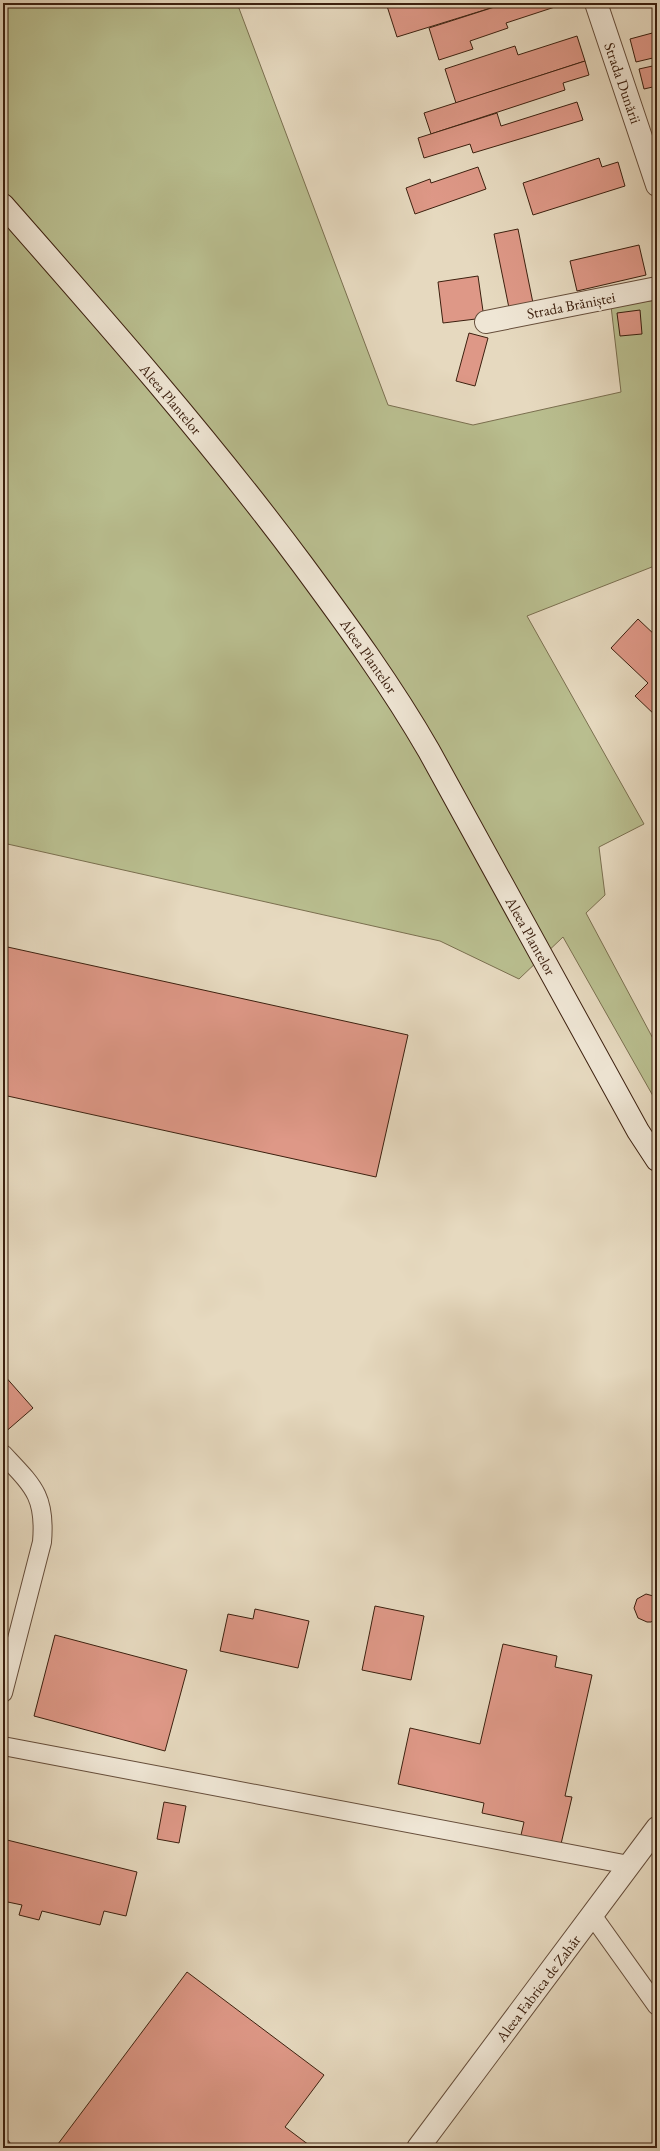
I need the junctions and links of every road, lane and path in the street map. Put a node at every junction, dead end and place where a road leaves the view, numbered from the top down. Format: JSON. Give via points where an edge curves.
{"nodes":[{"id":1,"x":601,"y":4,"type":"edge"},
{"id":2,"x":657,"y":185,"type":"edge"},
{"id":3,"x":3,"y":205,"type":"edge"},
{"id":4,"x":657,"y":288,"type":"edge"},
{"id":5,"x":486,"y":322,"type":"dead end"},
{"id":6,"x":657,"y":1160,"type":"edge"},
{"id":7,"x":3,"y":1454,"type":"edge"},
{"id":8,"x":3,"y":1694,"type":"edge"},
{"id":9,"x":3,"y":1746,"type":"edge"},
{"id":10,"x":657,"y":1828,"type":"edge"},
{"id":11,"x":629,"y":1865,"type":"junction"},
{"id":12,"x":592,"y":1915,"type":"junction"},
{"id":13,"x":657,"y":2006,"type":"edge"},
{"id":14,"x":418,"y":2148,"type":"edge"}],
"edges":[{"from":1,"to":2,"type":"main road","name":"Strada Dunării"},
{"from":3,"to":6,"type":"main road","name":"Aleea Plantelor","via":[[178,406],[280,535],[374,662],[425,744],[638,1131]]},
{"from":4,"to":5,"type":"main road","name":"Strada Brăniștei"},
{"from":7,"to":8,"type":"lane","via":[[30,1484],[40,1503],[44,1519],[42,1542]]},
{"from":9,"to":11,"type":"lane"},
{"from":10,"to":11,"type":"main road","name":"Aleea Fabrica de Zahăr"},
{"from":11,"to":12,"type":"main road","name":"Aleea Fabrica de Zahăr"},
{"from":12,"to":13,"type":"lane"},
{"from":12,"to":14,"type":"main road","name":"Aleea Fabrica de Zahăr"}]}
